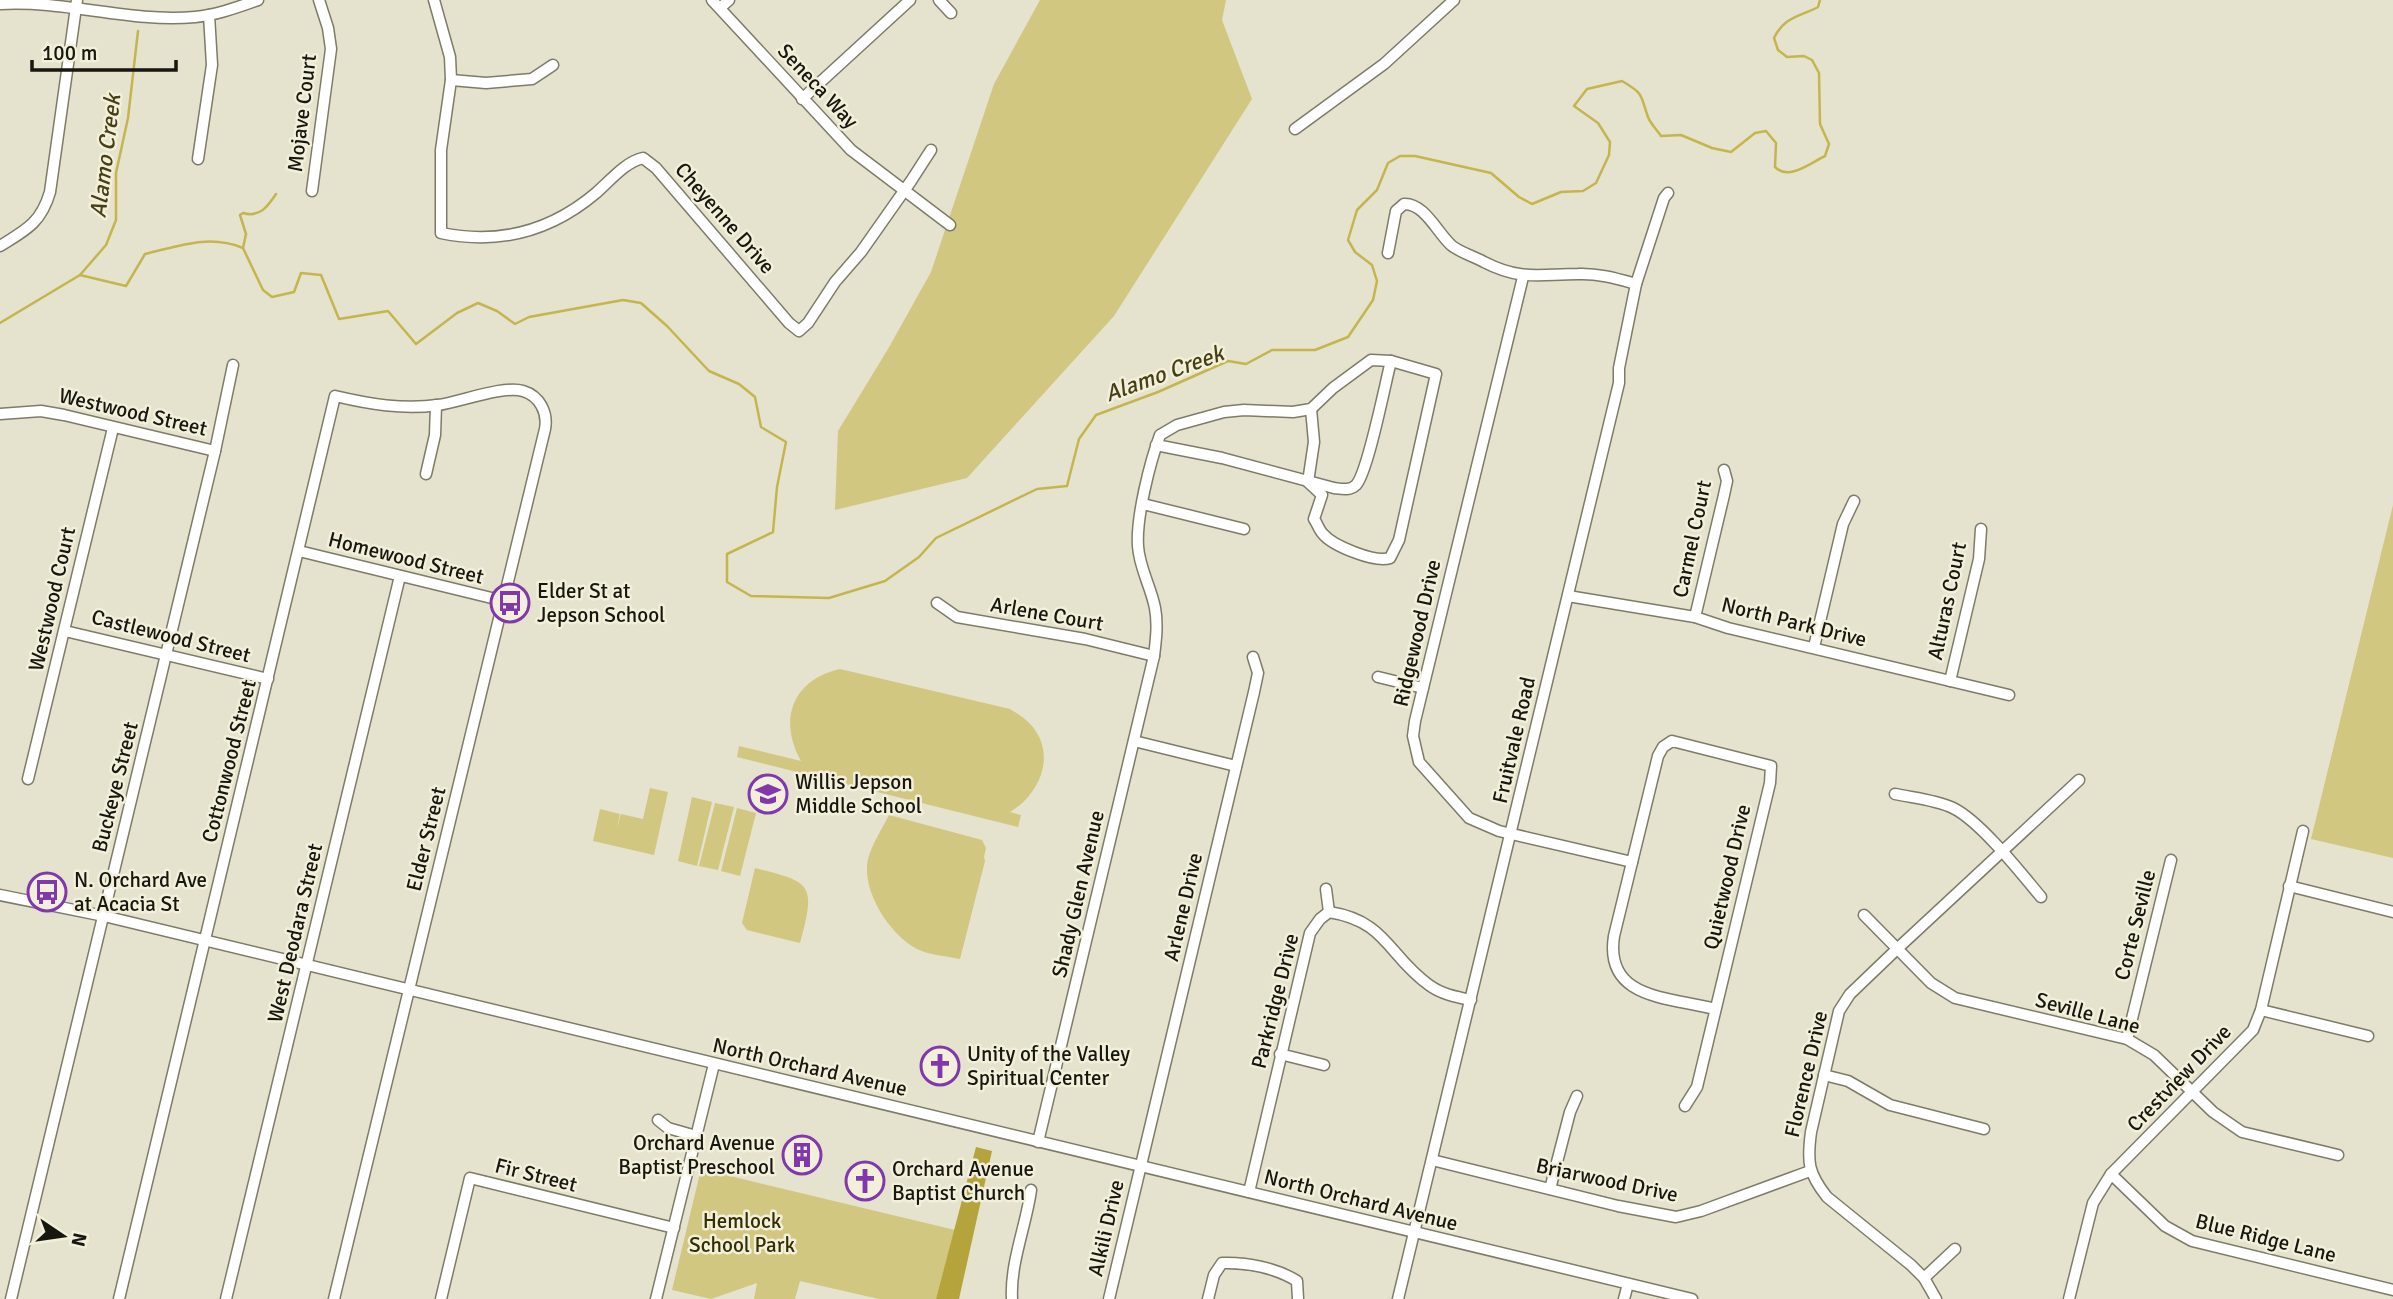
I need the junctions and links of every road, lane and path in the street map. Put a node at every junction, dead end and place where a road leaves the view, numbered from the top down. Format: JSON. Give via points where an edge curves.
{"nodes":[{"id":1,"x":258,"y":0,"type":"edge"},
{"id":2,"x":319,"y":0,"type":"edge"},
{"id":3,"x":434,"y":0,"type":"edge"},
{"id":4,"x":712,"y":0,"type":"edge"},
{"id":5,"x":729,"y":0,"type":"edge"},
{"id":6,"x":910,"y":0,"type":"edge"},
{"id":7,"x":939,"y":0,"type":"edge"},
{"id":8,"x":1454,"y":0,"type":"edge"},
{"id":9,"x":76,"y":3,"type":"edge"},
{"id":10,"x":0,"y":4,"type":"edge"},
{"id":11,"x":720,"y":8,"type":"junction"},
{"id":12,"x":951,"y":13,"type":"dead end"},
{"id":13,"x":209,"y":15,"type":"junction"},
{"id":14,"x":553,"y":65,"type":"dead end"},
{"id":15,"x":451,"y":80,"type":"junction"},
{"id":16,"x":802,"y":99,"type":"junction"},
{"id":17,"x":1295,"y":129,"type":"dead end"},
{"id":18,"x":930,"y":150,"type":"dead end"},
{"id":19,"x":198,"y":159,"type":"dead end"},
{"id":20,"x":312,"y":191,"type":"dead end"},
{"id":21,"x":903,"y":192,"type":"junction"},
{"id":22,"x":1668,"y":192,"type":"dead end"},
{"id":23,"x":950,"y":225,"type":"dead end"},
{"id":24,"x":0,"y":246,"type":"edge"},
{"id":25,"x":1388,"y":253,"type":"dead end"},
{"id":26,"x":1523,"y":276,"type":"junction"},
{"id":27,"x":1636,"y":284,"type":"junction"},
{"id":28,"x":1391,"y":361,"type":"junction"},
{"id":29,"x":233,"y":365,"type":"dead end"},
{"id":30,"x":436,"y":405,"type":"junction"},
{"id":31,"x":1311,"y":409,"type":"junction"},
{"id":32,"x":0,"y":414,"type":"edge"},
{"id":33,"x":113,"y":428,"type":"junction"},
{"id":34,"x":1156,"y":445,"type":"junction"},
{"id":35,"x":215,"y":451,"type":"junction"},
{"id":36,"x":1724,"y":470,"type":"dead end"},
{"id":37,"x":426,"y":474,"type":"dead end"},
{"id":38,"x":1308,"y":482,"type":"junction"},
{"id":39,"x":1854,"y":501,"type":"dead end"},
{"id":40,"x":1143,"y":504,"type":"junction"},
{"id":41,"x":1244,"y":529,"type":"dead end"},
{"id":42,"x":1981,"y":529,"type":"dead end"},
{"id":43,"x":299,"y":551,"type":"junction"},
{"id":44,"x":400,"y":576,"type":"junction"},
{"id":45,"x":1567,"y":596,"type":"junction"},
{"id":46,"x":504,"y":601,"type":"junction"},
{"id":47,"x":937,"y":603,"type":"dead end"},
{"id":48,"x":1695,"y":617,"type":"junction"},
{"id":49,"x":65,"y":631,"type":"junction"},
{"id":50,"x":1814,"y":647,"type":"junction"},
{"id":51,"x":166,"y":655,"type":"junction"},
{"id":52,"x":1154,"y":656,"type":"junction"},
{"id":53,"x":1253,"y":657,"type":"dead end"},
{"id":54,"x":1378,"y":677,"type":"dead end"},
{"id":55,"x":268,"y":680,"type":"junction"},
{"id":56,"x":1950,"y":681,"type":"junction"},
{"id":57,"x":1423,"y":688,"type":"junction"},
{"id":58,"x":2009,"y":695,"type":"dead end"},
{"id":59,"x":1134,"y":741,"type":"junction"},
{"id":60,"x":1236,"y":766,"type":"junction"},
{"id":61,"x":28,"y":779,"type":"dead end"},
{"id":62,"x":2079,"y":780,"type":"dead end"},
{"id":63,"x":1895,"y":794,"type":"dead end"},
{"id":64,"x":2303,"y":831,"type":"dead end"},
{"id":65,"x":1512,"y":833,"type":"junction"},
{"id":66,"x":2002,"y":852,"type":"junction"},
{"id":67,"x":2171,"y":860,"type":"dead end"},
{"id":68,"x":1632,"y":862,"type":"junction"},
{"id":69,"x":2289,"y":886,"type":"junction"},
{"id":70,"x":1326,"y":889,"type":"dead end"},
{"id":71,"x":0,"y":895,"type":"edge"},
{"id":72,"x":2041,"y":897,"type":"dead end"},
{"id":73,"x":1329,"y":912,"type":"junction"},
{"id":74,"x":2393,"y":912,"type":"edge"},
{"id":75,"x":1864,"y":915,"type":"dead end"},
{"id":76,"x":104,"y":916,"type":"junction"},
{"id":77,"x":205,"y":941,"type":"junction"},
{"id":78,"x":1897,"y":949,"type":"junction"},
{"id":79,"x":307,"y":965,"type":"junction"},
{"id":80,"x":408,"y":989,"type":"junction"},
{"id":81,"x":1471,"y":1000,"type":"junction"},
{"id":82,"x":1715,"y":1009,"type":"junction"},
{"id":83,"x":2261,"y":1010,"type":"junction"},
{"id":84,"x":2368,"y":1035,"type":"dead end"},
{"id":85,"x":2127,"y":1039,"type":"junction"},
{"id":86,"x":1280,"y":1054,"type":"junction"},
{"id":87,"x":714,"y":1064,"type":"junction"},
{"id":88,"x":1324,"y":1065,"type":"dead end"},
{"id":89,"x":1824,"y":1075,"type":"junction"},
{"id":90,"x":2192,"y":1093,"type":"junction"},
{"id":91,"x":1577,"y":1096,"type":"dead end"},
{"id":92,"x":1685,"y":1106,"type":"dead end"},
{"id":93,"x":658,"y":1120,"type":"dead end"},
{"id":94,"x":1984,"y":1129,"type":"dead end"},
{"id":95,"x":696,"y":1136,"type":"junction"},
{"id":96,"x":1038,"y":1142,"type":"junction"},
{"id":97,"x":2338,"y":1155,"type":"dead end"},
{"id":98,"x":1432,"y":1160,"type":"junction"},
{"id":99,"x":1141,"y":1166,"type":"junction"},
{"id":100,"x":1810,"y":1171,"type":"junction"},
{"id":101,"x":2111,"y":1174,"type":"junction"},
{"id":102,"x":1550,"y":1189,"type":"junction"},
{"id":103,"x":1031,"y":1191,"type":"dead end"},
{"id":104,"x":1249,"y":1192,"type":"junction"},
{"id":105,"x":674,"y":1227,"type":"junction"},
{"id":106,"x":1415,"y":1232,"type":"junction"},
{"id":107,"x":1955,"y":1249,"type":"dead end"},
{"id":108,"x":1924,"y":1278,"type":"junction"},
{"id":109,"x":1628,"y":1284,"type":"junction"},
{"id":110,"x":2393,"y":1290,"type":"edge"},
{"id":111,"x":11,"y":1299,"type":"edge"},
{"id":112,"x":119,"y":1299,"type":"edge"},
{"id":113,"x":226,"y":1299,"type":"edge"},
{"id":114,"x":334,"y":1299,"type":"edge"},
{"id":115,"x":441,"y":1299,"type":"edge"},
{"id":116,"x":656,"y":1299,"type":"edge"},
{"id":117,"x":1012,"y":1299,"type":"edge"},
{"id":118,"x":1109,"y":1299,"type":"edge"},
{"id":119,"x":1208,"y":1299,"type":"edge"},
{"id":120,"x":1298,"y":1299,"type":"edge"},
{"id":121,"x":1398,"y":1299,"type":"edge"},
{"id":122,"x":1625,"y":1299,"type":"edge"},
{"id":123,"x":1692,"y":1299,"type":"edge"},
{"id":124,"x":1936,"y":1299,"type":"edge"},
{"id":125,"x":2069,"y":1299,"type":"edge"}],
"edges":[{"from":1,"to":13,"type":"street"},
{"from":2,"to":20,"type":"street","name":"Mojave Court","via":[[331,49]]},
{"from":3,"to":15,"type":"street","name":"Cheyenne Drive","via":[[450,57]]},
{"from":4,"to":11,"type":"street","name":"Seneca Way"},
{"from":5,"to":11,"type":"street"},
{"from":6,"to":16,"type":"street"},
{"from":7,"to":12,"type":"street"},
{"from":8,"to":17,"type":"street","via":[[1384,64]]},
{"from":9,"to":10,"type":"street"},
{"from":9,"to":13,"type":"street","via":[[170,17]]},
{"from":9,"to":24,"type":"street","via":[[46,207],[27,229]]},
{"from":11,"to":16,"type":"street","name":"Seneca Way"},
{"from":13,"to":19,"type":"street","via":[[212,65]]},
{"from":14,"to":15,"type":"street","via":[[532,79],[507,83]]},
{"from":15,"to":21,"type":"street","name":"Cheyenne Drive","via":[[440,150],[441,233],[460,237],[523,234],[568,215],[629,164],[643,158],[656,167],[799,331]]},
{"from":16,"to":21,"type":"street","name":"Seneca Way","via":[[851,150]]},
{"from":18,"to":21,"type":"street"},
{"from":21,"to":23,"type":"street","name":"Seneca Way"},
{"from":22,"to":27,"type":"street","name":"Fruitvale Road"},
{"from":25,"to":26,"type":"street","via":[[1396,211],[1411,204],[1452,247]]},
{"from":26,"to":27,"type":"street","via":[[1602,275]]},
{"from":26,"to":57,"type":"street","name":"Ridgewood Drive"},
{"from":27,"to":45,"type":"street","name":"Fruitvale Road","via":[[1619,383]]},
{"from":28,"to":31,"type":"street","via":[[1371,360]]},
{"from":28,"to":38,"type":"street","via":[[1357,484],[1349,489]]},
{"from":28,"to":38,"type":"street","via":[[1436,374],[1399,540],[1390,558],[1368,557],[1323,535],[1314,519],[1322,495]]},
{"from":29,"to":35,"type":"street","name":"Buckeye Street"},
{"from":30,"to":37,"type":"street"},
{"from":30,"to":43,"type":"street","name":"Cottonwood Street","via":[[385,406],[335,396]]},
{"from":30,"to":46,"type":"street","name":"Elder Street","via":[[519,390],[541,405],[545,414]]},
{"from":31,"to":34,"type":"street","via":[[1224,412],[1177,425],[1160,435]]},
{"from":31,"to":38,"type":"street","via":[[1314,442]]},
{"from":32,"to":33,"type":"street","name":"Westwood Street","via":[[41,411]]},
{"from":33,"to":35,"type":"street","name":"Westwood Street"},
{"from":33,"to":49,"type":"street","name":"Westwood Court"},
{"from":34,"to":38,"type":"street"},
{"from":34,"to":40,"type":"street","name":"Shady Glen Avenue"},
{"from":35,"to":51,"type":"street","name":"Buckeye Street"},
{"from":36,"to":48,"type":"street","name":"Carmel Court","via":[[1727,481]]},
{"from":39,"to":50,"type":"street","via":[[1843,524]]},
{"from":40,"to":41,"type":"street"},
{"from":40,"to":52,"type":"street","name":"Shady Glen Avenue","via":[[1138,545],[1155,607]]},
{"from":42,"to":56,"type":"street","name":"Alturas Court","via":[[1979,559]]},
{"from":43,"to":44,"type":"street","name":"Homewood Street"},
{"from":43,"to":55,"type":"street","name":"Cottonwood Street"},
{"from":44,"to":46,"type":"street","name":"Homewood Street"},
{"from":44,"to":79,"type":"street","name":"West Deodara Street"},
{"from":45,"to":48,"type":"street","name":"North Park Drive"},
{"from":45,"to":65,"type":"street","name":"Fruitvale Road"},
{"from":46,"to":80,"type":"street","name":"Elder Street"},
{"from":47,"to":52,"type":"street","name":"Arlene Court","via":[[957,617]]},
{"from":48,"to":50,"type":"street","name":"North Park Drive"},
{"from":49,"to":51,"type":"street","name":"Castlewood Street"},
{"from":49,"to":61,"type":"street","name":"Westwood Court"},
{"from":50,"to":56,"type":"street","name":"North Park Drive"},
{"from":51,"to":55,"type":"street","name":"Castlewood Street"},
{"from":51,"to":76,"type":"street","name":"Buckeye Street"},
{"from":52,"to":59,"type":"street","name":"Shady Glen Avenue"},
{"from":53,"to":60,"type":"street","name":"Arlene Drive","via":[[1258,673]]},
{"from":54,"to":57,"type":"street"},
{"from":55,"to":77,"type":"street","name":"Cottonwood Street"},
{"from":56,"to":58,"type":"street","name":"North Park Drive"},
{"from":57,"to":65,"type":"street","name":"Ridgewood Drive","via":[[1413,736],[1419,762],[1469,818]]},
{"from":59,"to":60,"type":"street"},
{"from":59,"to":96,"type":"street","name":"Shady Glen Avenue"},
{"from":60,"to":99,"type":"street","name":"Arlene Drive"},
{"from":62,"to":66,"type":"street","name":"Florence Drive"},
{"from":63,"to":66,"type":"street","via":[[1953,808]]},
{"from":64,"to":69,"type":"street","name":"Crestview Drive"},
{"from":65,"to":68,"type":"street","name":"Ridgewood Drive"},
{"from":65,"to":81,"type":"street","name":"Fruitvale Road"},
{"from":66,"to":72,"type":"street"},
{"from":66,"to":78,"type":"street","name":"Florence Drive"},
{"from":67,"to":85,"type":"street","name":"Corte Seville"},
{"from":68,"to":82,"type":"street","name":"Quietwood Drive","via":[[1613,945],[1619,975],[1641,992]]},
{"from":68,"to":82,"type":"street","name":"Quietwood Drive","via":[[1658,756],[1667,743],[1680,742],[1771,766]]},
{"from":69,"to":74,"type":"street"},
{"from":69,"to":83,"type":"street","name":"Crestview Drive"},
{"from":70,"to":73,"type":"street"},
{"from":71,"to":76,"type":"street","name":"North Orchard Avenue"},
{"from":73,"to":81,"type":"street","via":[[1365,922],[1432,987]]},
{"from":73,"to":86,"type":"street","name":"Parkridge Drive","via":[[1310,933]]},
{"from":75,"to":78,"type":"street","name":"Seville Lane"},
{"from":76,"to":77,"type":"street","name":"North Orchard Avenue"},
{"from":76,"to":111,"type":"street","name":"Buckeye Street"},
{"from":77,"to":79,"type":"street","name":"North Orchard Avenue"},
{"from":77,"to":112,"type":"street","name":"Cottonwood Street"},
{"from":78,"to":85,"type":"street","name":"Seville Lane","via":[[1955,998]]},
{"from":78,"to":89,"type":"street","name":"Florence Drive","via":[[1843,1003]]},
{"from":79,"to":80,"type":"street","name":"North Orchard Avenue"},
{"from":79,"to":113,"type":"street","name":"West Deodara Street"},
{"from":80,"to":87,"type":"street","name":"North Orchard Avenue"},
{"from":80,"to":114,"type":"street","name":"Elder Street"},
{"from":81,"to":98,"type":"street","name":"Fruitvale Road"},
{"from":82,"to":92,"type":"street","via":[[1697,1087]]},
{"from":83,"to":84,"type":"street"},
{"from":83,"to":90,"type":"street","name":"Crestview Drive","via":[[2253,1030]]},
{"from":85,"to":90,"type":"street","name":"Seville Lane","via":[[2154,1055]]},
{"from":86,"to":88,"type":"street"},
{"from":86,"to":104,"type":"street","name":"Parkridge Drive"},
{"from":87,"to":95,"type":"street"},
{"from":87,"to":96,"type":"street","name":"North Orchard Avenue"},
{"from":89,"to":94,"type":"street","via":[[1848,1081],[1890,1105]]},
{"from":89,"to":100,"type":"street","name":"Florence Drive","via":[[1808,1152]]},
{"from":90,"to":97,"type":"street","name":"Seville Lane","via":[[2242,1132]]},
{"from":90,"to":101,"type":"street","name":"Crestview Drive"},
{"from":91,"to":102,"type":"street"},
{"from":93,"to":95,"type":"street"},
{"from":95,"to":105,"type":"street"},
{"from":96,"to":99,"type":"street","name":"North Orchard Avenue"},
{"from":98,"to":102,"type":"street","name":"Briarwood Drive"},
{"from":98,"to":106,"type":"street","name":"Fruitvale Road"},
{"from":99,"to":104,"type":"street","name":"North Orchard Avenue"},
{"from":99,"to":118,"type":"street","name":"Alkili Drive"},
{"from":100,"to":102,"type":"street","name":"Briarwood Drive","via":[[1676,1217]]},
{"from":100,"to":108,"type":"street","via":[[1827,1197]]},
{"from":101,"to":110,"type":"street","name":"Blue Ridge Lane","via":[[2165,1226],[2192,1241]]},
{"from":101,"to":125,"type":"street","name":"Crestview Drive","via":[[2093,1203]]},
{"from":103,"to":117,"type":"street"},
{"from":104,"to":106,"type":"street","name":"North Orchard Avenue"},
{"from":105,"to":115,"type":"street","name":"Fir Street","via":[[470,1178]]},
{"from":105,"to":116,"type":"street"},
{"from":106,"to":109,"type":"street","name":"North Orchard Avenue"},
{"from":106,"to":121,"type":"street","name":"Fruitvale Road"},
{"from":107,"to":108,"type":"street"},
{"from":108,"to":124,"type":"street"},
{"from":109,"to":122,"type":"street"},
{"from":109,"to":123,"type":"street","name":"North Orchard Avenue"},
{"from":119,"to":120,"type":"street","via":[[1222,1263],[1237,1262],[1284,1273],[1297,1281]]}]}
